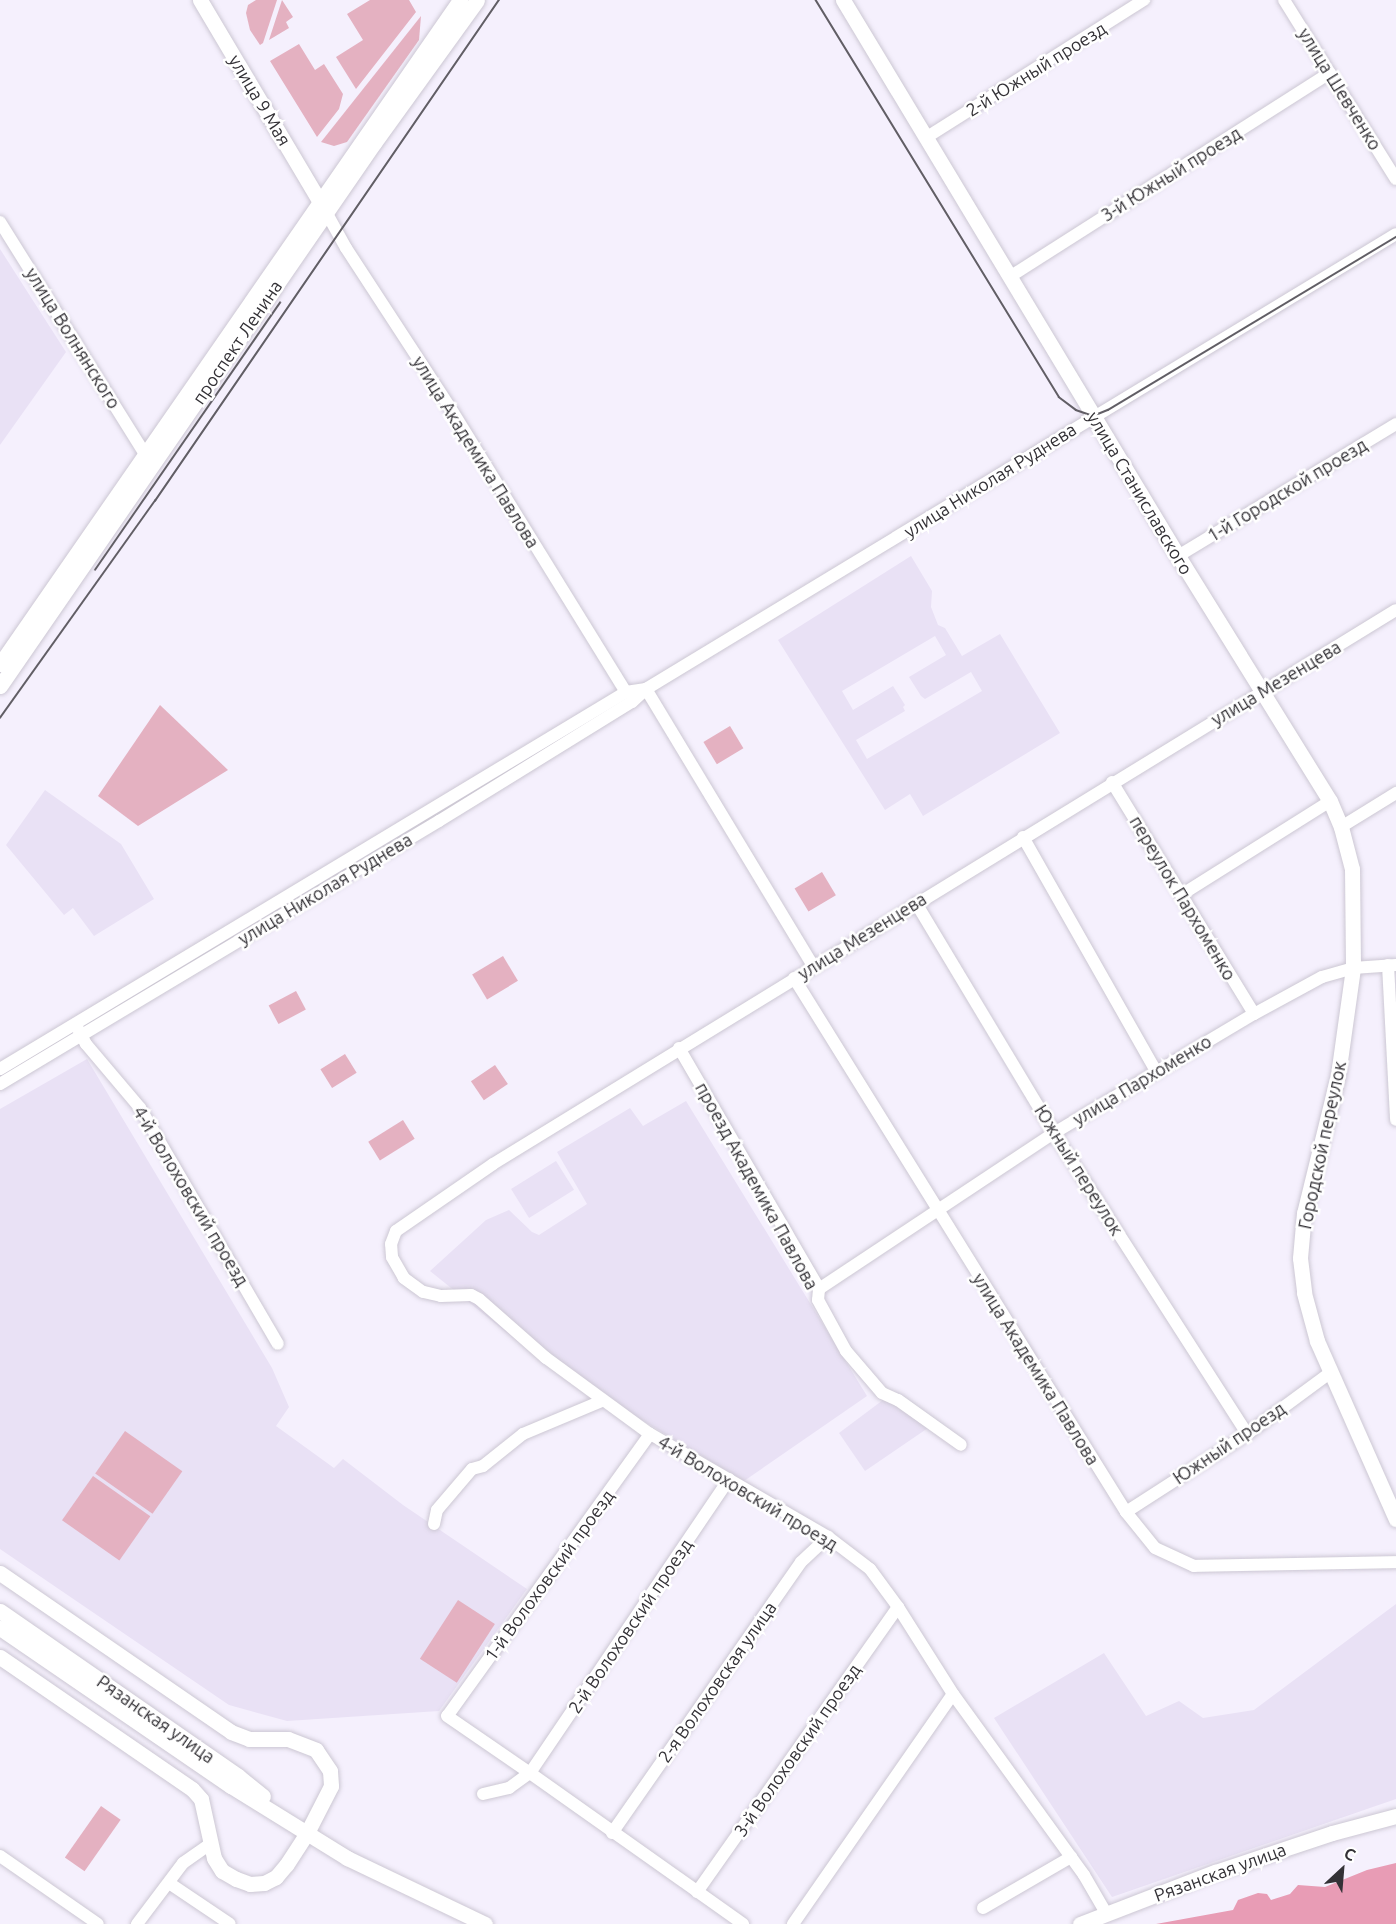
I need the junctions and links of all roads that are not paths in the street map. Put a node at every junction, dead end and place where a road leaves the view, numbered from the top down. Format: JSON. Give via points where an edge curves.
{"nodes":[{"id":1,"x":200,"y":0,"type":"edge"},
{"id":2,"x":460,"y":0,"type":"edge"},
{"id":3,"x":477,"y":0,"type":"edge"},
{"id":4,"x":1144,"y":0,"type":"edge"},
{"id":5,"x":1284,"y":0,"type":"edge"},
{"id":6,"x":847,"y":2,"type":"edge"},
{"id":7,"x":1330,"y":73,"type":"junction"},
{"id":8,"x":927,"y":137,"type":"junction"},
{"id":9,"x":1396,"y":179,"type":"edge"},
{"id":10,"x":323,"y":207,"type":"junction"},
{"id":11,"x":0,"y":222,"type":"edge"},
{"id":12,"x":1396,"y":234,"type":"edge"},
{"id":13,"x":1011,"y":276,"type":"junction"},
{"id":14,"x":1093,"y":416,"type":"junction"},
{"id":15,"x":1396,"y":424,"type":"edge"},
{"id":16,"x":145,"y":454,"type":"junction"},
{"id":17,"x":1178,"y":556,"type":"junction"},
{"id":18,"x":1396,"y":610,"type":"edge"},
{"id":19,"x":0,"y":664,"type":"edge"},
{"id":20,"x":0,"y":686,"type":"edge"},
{"id":21,"x":646,"y":689,"type":"junction"},
{"id":22,"x":1263,"y":691,"type":"junction"},
{"id":23,"x":626,"y":692,"type":"junction"},
{"id":24,"x":1112,"y":782,"type":"junction"},
{"id":25,"x":1396,"y":793,"type":"edge"},
{"id":26,"x":1330,"y":801,"type":"junction"},
{"id":27,"x":1341,"y":827,"type":"junction"},
{"id":28,"x":1023,"y":837,"type":"junction"},
{"id":29,"x":1181,"y":895,"type":"junction"},
{"id":30,"x":916,"y":903,"type":"junction"},
{"id":31,"x":1392,"y":965,"type":"edge"},
{"id":32,"x":813,"y":966,"type":"junction"},
{"id":33,"x":1353,"y":968,"type":"junction"},
{"id":34,"x":794,"y":978,"type":"junction"},
{"id":35,"x":1254,"y":1014,"type":"junction"},
{"id":36,"x":78,"y":1030,"type":"junction"},
{"id":37,"x":679,"y":1048,"type":"junction"},
{"id":38,"x":0,"y":1069,"type":"edge"},
{"id":39,"x":1156,"y":1071,"type":"junction"},
{"id":40,"x":0,"y":1084,"type":"edge"},
{"id":41,"x":1396,"y":1120,"type":"edge"},
{"id":42,"x":1054,"y":1133,"type":"junction"},
{"id":43,"x":938,"y":1211,"type":"junction"},
{"id":44,"x":819,"y":1288,"type":"junction"},
{"id":45,"x":423,"y":1292,"type":"joint"},
{"id":46,"x":278,"y":1344,"type":"dead end"},
{"id":47,"x":1331,"y":1372,"type":"junction"},
{"id":48,"x":602,"y":1401,"type":"junction"},
{"id":49,"x":650,"y":1434,"type":"junction"},
{"id":50,"x":1247,"y":1434,"type":"junction"},
{"id":51,"x":961,"y":1445,"type":"dead end"},
{"id":52,"x":729,"y":1479,"type":"junction"},
{"id":53,"x":1126,"y":1512,"type":"junction"},
{"id":54,"x":1396,"y":1519,"type":"edge"},
{"id":55,"x":434,"y":1524,"type":"dead end"},
{"id":56,"x":828,"y":1537,"type":"junction"},
{"id":57,"x":1396,"y":1562,"type":"edge"},
{"id":58,"x":0,"y":1573,"type":"edge"},
{"id":59,"x":898,"y":1607,"type":"junction"},
{"id":60,"x":0,"y":1611,"type":"edge"},
{"id":61,"x":0,"y":1628,"type":"edge"},
{"id":62,"x":0,"y":1657,"type":"edge"},
{"id":63,"x":953,"y":1694,"type":"junction"},
{"id":64,"x":170,"y":1745,"type":"junction"},
{"id":65,"x":530,"y":1773,"type":"junction"},
{"id":66,"x":192,"y":1789,"type":"junction"},
{"id":67,"x":483,"y":1794,"type":"dead end"},
{"id":68,"x":1396,"y":1816,"type":"edge"},
{"id":69,"x":307,"y":1833,"type":"junction"},
{"id":70,"x":612,"y":1833,"type":"junction"},
{"id":71,"x":212,"y":1843,"type":"junction"},
{"id":72,"x":0,"y":1857,"type":"edge"},
{"id":73,"x":1071,"y":1857,"type":"junction"},
{"id":74,"x":169,"y":1883,"type":"junction"},
{"id":75,"x":697,"y":1892,"type":"junction"},
{"id":76,"x":983,"y":1908,"type":"dead end"},
{"id":77,"x":1106,"y":1913,"type":"junction"},
{"id":78,"x":98,"y":1924,"type":"edge"},
{"id":79,"x":137,"y":1924,"type":"edge"},
{"id":80,"x":230,"y":1924,"type":"edge"},
{"id":81,"x":485,"y":1924,"type":"edge"},
{"id":82,"x":742,"y":1924,"type":"edge"},
{"id":83,"x":793,"y":1924,"type":"edge"},
{"id":84,"x":1080,"y":1924,"type":"edge"}],
"edges":[{"from":1,"to":10,"type":"main road","name":"улица 9 Мая"},
{"from":2,"to":10,"type":"main road","name":"проспект Ленина","via":[[346,162]]},
{"from":3,"to":10,"type":"main road","name":"проспект Ленина"},
{"from":4,"to":8,"type":"street","name":"2-й Южный проезд"},
{"from":5,"to":7,"type":"street","name":"улица Шевченко"},
{"from":6,"to":8,"type":"main road","name":"улица Станиславского"},
{"from":7,"to":9,"type":"street","name":"улица Шевченко"},
{"from":7,"to":13,"type":"street","name":"3-й Южный проезд"},
{"from":8,"to":13,"type":"main road","name":"улица Станиславского"},
{"from":10,"to":16,"type":"main road","name":"проспект Ленина"},
{"from":10,"to":20,"type":"main road","name":"проспект Ленина"},
{"from":10,"to":23,"type":"street","name":"улица Академика Павлова"},
{"from":11,"to":16,"type":"street","name":"улица Волнянского"},
{"from":12,"to":14,"type":"street","name":"улица Николая Руднева"},
{"from":13,"to":14,"type":"main road","name":"улица Станиславского"},
{"from":14,"to":17,"type":"main road","name":"улица Станиславского"},
{"from":14,"to":21,"type":"street","name":"улица Николая Руднева"},
{"from":15,"to":17,"type":"street","name":"1-й Городской проезд"},
{"from":16,"to":19,"type":"main road","name":"проспект Ленина"},
{"from":17,"to":22,"type":"main road","name":"улица Станиславского"},
{"from":18,"to":22,"type":"street","name":"улица Мезенцева"},
{"from":21,"to":23,"type":"street","name":"улица Николая Руднева"},
{"from":21,"to":32,"type":"street"},
{"from":21,"to":36,"type":"street","name":"улица Николая Руднева","via":[[632,702],[526,768]]},
{"from":22,"to":24,"type":"street","name":"улица Мезенцева"},
{"from":22,"to":26,"type":"main road","name":"улица Станиславского"},
{"from":23,"to":36,"type":"street","name":"улица Николая Руднева"},
{"from":24,"to":28,"type":"street","name":"улица Мезенцева"},
{"from":24,"to":29,"type":"street","name":"переулок Пархоменко"},
{"from":25,"to":27,"type":"street"},
{"from":26,"to":27,"type":"main road","name":"улица Станиславского"},
{"from":26,"to":29,"type":"street"},
{"from":27,"to":33,"type":"main road","name":"улица Станиславского","via":[[1352,869]]},
{"from":28,"to":30,"type":"street","name":"улица Мезенцева"},
{"from":28,"to":39,"type":"street"},
{"from":29,"to":35,"type":"street","name":"переулок Пархоменко"},
{"from":30,"to":32,"type":"street","name":"улица Мезенцева"},
{"from":30,"to":42,"type":"street","name":"Южный переулок"},
{"from":31,"to":33,"type":"street"},
{"from":31,"to":41,"type":"street"},
{"from":32,"to":34,"type":"street","name":"улица Мезенцева"},
{"from":33,"to":35,"type":"street","name":"улица Пархоменко","via":[[1322,978]]},
{"from":33,"to":47,"type":"main road","name":"Городской переулок","via":[[1338,1075],[1304,1213],[1301,1248],[1304,1293],[1317,1341]]},
{"from":34,"to":37,"type":"street","name":"улица Мезенцева"},
{"from":34,"to":43,"type":"street","name":"улица Академика Павлова"},
{"from":35,"to":39,"type":"street","name":"улица Пархоменко"},
{"from":36,"to":38,"type":"street","name":"улица Николая Руднева"},
{"from":36,"to":40,"type":"street","name":"улица Николая Руднева"},
{"from":36,"to":46,"type":"street","name":"4-й Волоховский проезд","via":[[140,1108]]},
{"from":37,"to":44,"type":"street","name":"проезд Академика Павлова"},
{"from":37,"to":45,"type":"street","name":"улица Мезенцева","via":[[493,1164],[396,1231],[392,1257],[404,1278]]},
{"from":39,"to":42,"type":"street","name":"улица Пархоменко"},
{"from":42,"to":43,"type":"street","name":"улица Пархоменко"},
{"from":42,"to":50,"type":"street","name":"Южный переулок"},
{"from":43,"to":44,"type":"street","name":"улица Пархоменко"},
{"from":43,"to":53,"type":"street","name":"улица Академика Павлова"},
{"from":44,"to":51,"type":"street","name":"проезд Академика Павлова","via":[[818,1300],[846,1352],[882,1393]]},
{"from":45,"to":48,"type":"street","name":"4-й Волоховский проезд","via":[[479,1299]]},
{"from":47,"to":50,"type":"street","name":"Южный проезд"},
{"from":47,"to":54,"type":"main road","name":"Городской переулок"},
{"from":48,"to":49,"type":"street","name":"4-й Волоховский проезд"},
{"from":48,"to":55,"type":"street","via":[[523,1434],[483,1466],[472,1469],[437,1509]]},
{"from":49,"to":52,"type":"street","name":"4-й Волоховский проезд"},
{"from":49,"to":65,"type":"street","name":"1-й Волоховский проезд","via":[[447,1716]]},
{"from":50,"to":53,"type":"street","name":"Южный проезд"},
{"from":52,"to":56,"type":"street","name":"4-й Волоховский проезд"},
{"from":52,"to":65,"type":"street","name":"2-й Волоховский проезд"},
{"from":53,"to":57,"type":"street","name":"улица Академика Павлова","via":[[1155,1548],[1194,1566]]},
{"from":56,"to":59,"type":"street","name":"4-й Волоховский проезд","via":[[870,1569]]},
{"from":56,"to":70,"type":"street","name":"2-я Волоховская улица","via":[[801,1562]]},
{"from":58,"to":69,"type":"main road","via":[[231,1732],[249,1739],[288,1740],[316,1750],[330,1771],[331,1786]]},
{"from":59,"to":63,"type":"street","name":"4-й Волоховский проезд"},
{"from":59,"to":75,"type":"street","name":"3-й Волоховский проезд"},
{"from":60,"to":69,"type":"main road","name":"Рязанская улица","via":[[238,1776]]},
{"from":61,"to":64,"type":"main road","name":"Рязанская улица"},
{"from":62,"to":66,"type":"main road"},
{"from":63,"to":73,"type":"street","name":"4-й Волоховский проезд"},
{"from":63,"to":83,"type":"street"},
{"from":64,"to":66,"type":"main road"},
{"from":64,"to":69,"type":"main road","name":"Рязанская улица"},
{"from":65,"to":67,"type":"street","via":[[509,1788]]},
{"from":65,"to":70,"type":"street"},
{"from":66,"to":71,"type":"main road","via":[[201,1799]]},
{"from":68,"to":77,"type":"main road","name":"Рязанская улица","via":[[1300,1844]]},
{"from":69,"to":71,"type":"main road","via":[[276,1877],[264,1883],[250,1884],[222,1871],[214,1858]]},
{"from":69,"to":81,"type":"main road","name":"Рязанская улица","via":[[348,1858]]},
{"from":70,"to":75,"type":"street"},
{"from":71,"to":74,"type":"street","via":[[183,1863]]},
{"from":72,"to":78,"type":"street"},
{"from":73,"to":76,"type":"street"},
{"from":73,"to":77,"type":"street","name":"4-й Волоховский проезд"},
{"from":74,"to":79,"type":"street"},
{"from":74,"to":80,"type":"street"},
{"from":75,"to":82,"type":"street"},
{"from":77,"to":84,"type":"main road","name":"Рязанская улица"}]}
